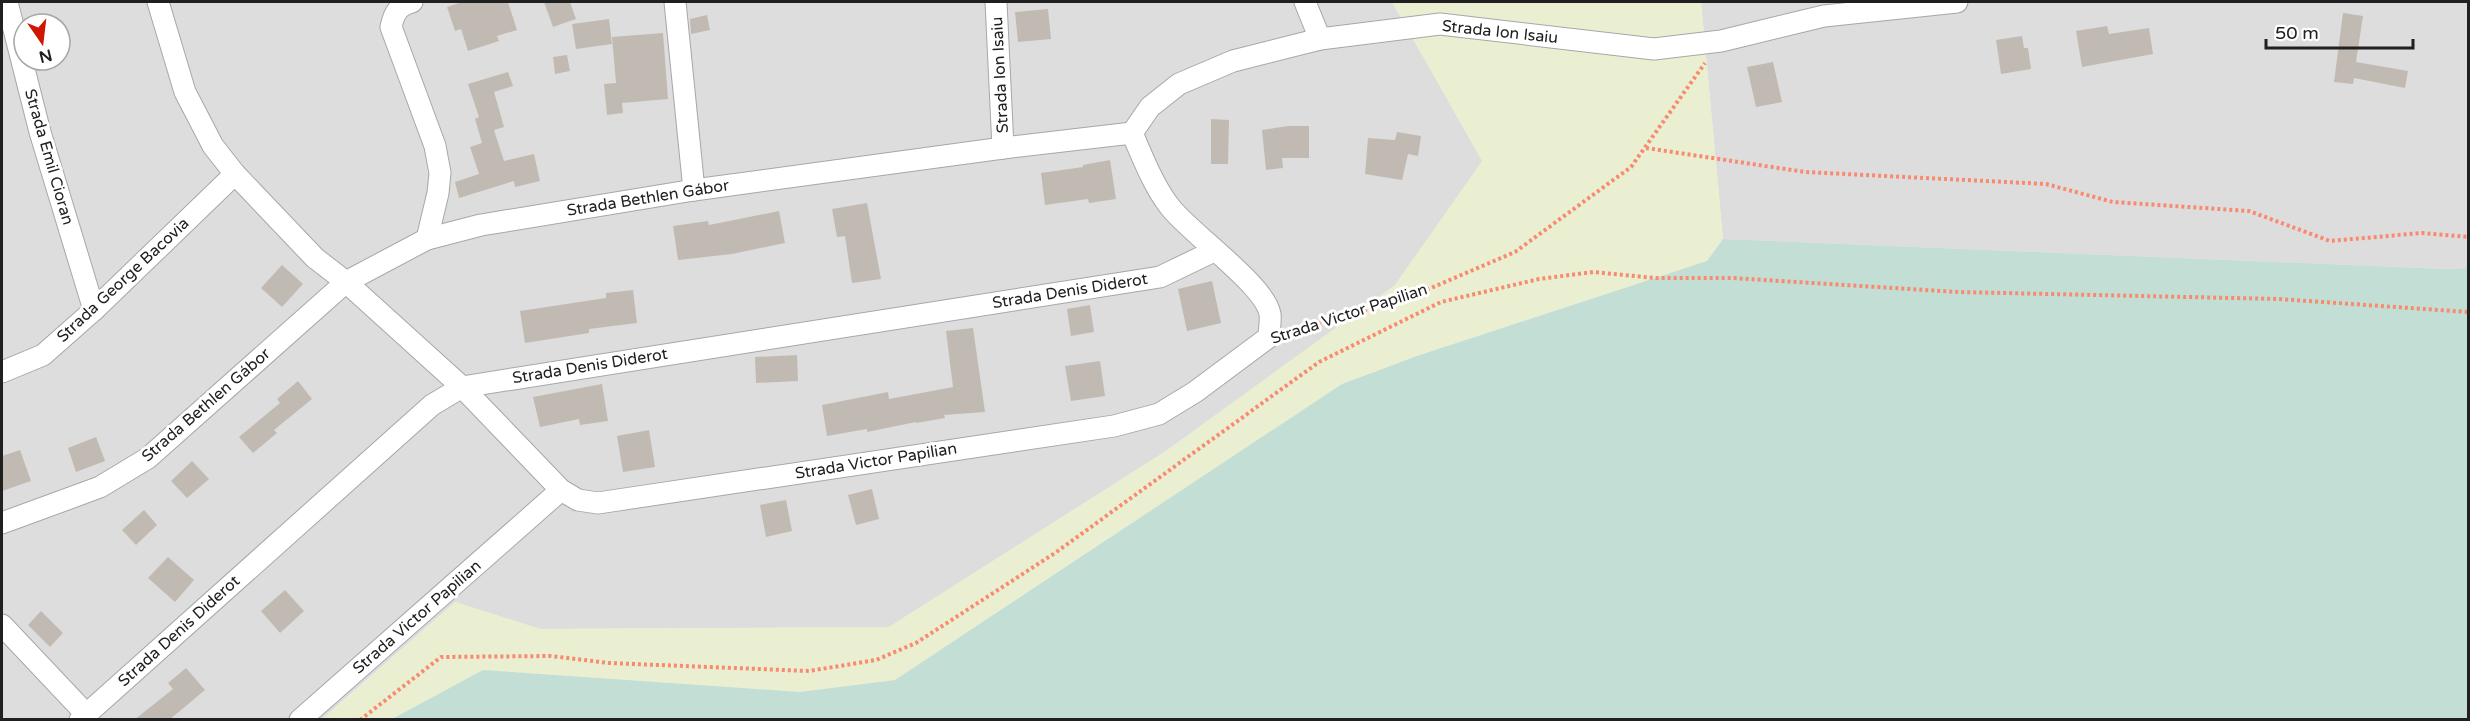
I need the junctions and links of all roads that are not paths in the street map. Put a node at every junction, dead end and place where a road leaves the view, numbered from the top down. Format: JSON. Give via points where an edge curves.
{"nodes":[{"id":1,"x":7,"y":2,"type":"edge"},
{"id":2,"x":158,"y":2,"type":"edge"},
{"id":3,"x":412,"y":2,"type":"edge"},
{"id":4,"x":675,"y":2,"type":"edge"},
{"id":5,"x":996,"y":2,"type":"edge"},
{"id":6,"x":1305,"y":2,"type":"edge"},
{"id":7,"x":1957,"y":2,"type":"edge"},
{"id":8,"x":1320,"y":39,"type":"junction"},
{"id":9,"x":1132,"y":133,"type":"junction"},
{"id":10,"x":1003,"y":148,"type":"junction"},
{"id":11,"x":235,"y":174,"type":"junction"},
{"id":12,"x":694,"y":190,"type":"junction"},
{"id":13,"x":427,"y":239,"type":"junction"},
{"id":14,"x":1214,"y":251,"type":"junction"},
{"id":15,"x":346,"y":282,"type":"junction"},
{"id":16,"x":94,"y":310,"type":"junction"},
{"id":17,"x":2,"y":372,"type":"edge"},
{"id":18,"x":462,"y":387,"type":"junction"},
{"id":19,"x":561,"y":490,"type":"junction"},
{"id":20,"x":2,"y":523,"type":"edge"},
{"id":21,"x":2,"y":625,"type":"edge"},
{"id":22,"x":82,"y":717,"type":"edge"},
{"id":23,"x":300,"y":720,"type":"edge"}],
"edges":[{"from":1,"to":16,"type":"street","name":"Strada Emil Cioran","via":[[39,132]]},
{"from":2,"to":11,"type":"street","name":"Strada Victor Papilian","via":[[184,92],[213,146]]},
{"from":3,"to":13,"type":"street","via":[[394,14],[391,27],[435,146],[440,173]]},
{"from":4,"to":12,"type":"street"},
{"from":5,"to":10,"type":"street","name":"Strada Ion Isaiu"},
{"from":6,"to":8,"type":"street"},
{"from":7,"to":8,"type":"street","name":"Strada Ion Isaiu","via":[[1824,16],[1721,40],[1654,49],[1440,24]]},
{"from":8,"to":9,"type":"street","name":"Strada Ion Isaiu","via":[[1233,61],[1179,84],[1150,107]]},
{"from":9,"to":10,"type":"street","name":"Strada Bethlen Gábor"},
{"from":9,"to":14,"type":"street","via":[[1150,175],[1170,207]]},
{"from":10,"to":12,"type":"street","name":"Strada Bethlen Gábor"},
{"from":11,"to":15,"type":"street","name":"Strada Victor Papilian","via":[[301,245]]},
{"from":11,"to":16,"type":"street","name":"Strada George Bacovia"},
{"from":12,"to":13,"type":"street","name":"Strada Bethlen Gábor","via":[[481,225]]},
{"from":13,"to":15,"type":"street","name":"Strada Bethlen Gábor"},
{"from":14,"to":18,"type":"street","name":"Strada Denis Diderot","via":[[1160,277]]},
{"from":14,"to":19,"type":"street","name":"Strada Victor Papilian","via":[[1262,297],[1270,314],[1269,338],[1159,414],[1114,426],[598,503],[578,500]]},
{"from":15,"to":18,"type":"street","name":"Strada Victor Papilian"},
{"from":15,"to":20,"type":"street","name":"Strada Bethlen Gábor","via":[[148,458],[100,487]]},
{"from":16,"to":17,"type":"street","name":"Strada George Bacovia","via":[[43,355]]},
{"from":18,"to":19,"type":"street","name":"Strada Victor Papilian"},
{"from":18,"to":22,"type":"street","name":"Strada Denis Diderot","via":[[432,405]]},
{"from":19,"to":23,"type":"street","name":"Strada Victor Papilian"},
{"from":21,"to":22,"type":"street"}]}
